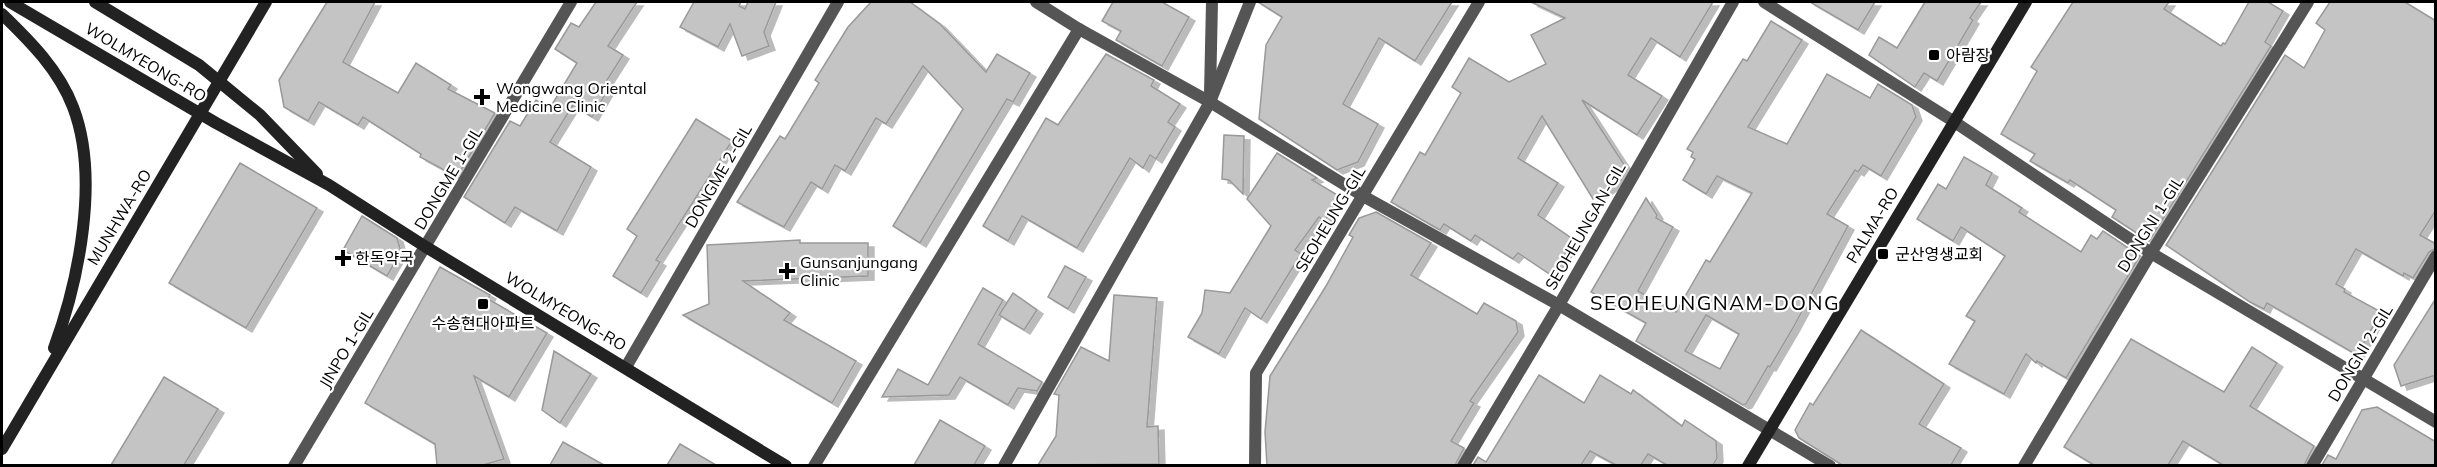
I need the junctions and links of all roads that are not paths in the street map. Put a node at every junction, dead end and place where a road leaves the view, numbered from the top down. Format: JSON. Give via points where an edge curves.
{"nodes":[{"id":1,"x":10,"y":2,"type":"edge"},
{"id":2,"x":95,"y":2,"type":"edge"},
{"id":3,"x":266,"y":2,"type":"edge"},
{"id":4,"x":571,"y":2,"type":"edge"},
{"id":5,"x":838,"y":2,"type":"edge"},
{"id":6,"x":1036,"y":2,"type":"edge"},
{"id":7,"x":1212,"y":2,"type":"edge"},
{"id":8,"x":1250,"y":2,"type":"edge"},
{"id":9,"x":1479,"y":2,"type":"edge"},
{"id":10,"x":1733,"y":2,"type":"edge"},
{"id":11,"x":1764,"y":2,"type":"edge"},
{"id":12,"x":2026,"y":2,"type":"edge"},
{"id":13,"x":2308,"y":2,"type":"edge"},
{"id":14,"x":2,"y":14,"type":"edge"},
{"id":15,"x":1079,"y":29,"type":"junction"},
{"id":16,"x":218,"y":81,"type":"junction"},
{"id":17,"x":1210,"y":102,"type":"junction"},
{"id":18,"x":200,"y":113,"type":"junction"},
{"id":19,"x":1953,"y":121,"type":"junction"},
{"id":20,"x":329,"y":185,"type":"junction"},
{"id":21,"x":1363,"y":196,"type":"junction"},
{"id":22,"x":426,"y":247,"type":"junction"},
{"id":23,"x":2151,"y":253,"type":"junction"},
{"id":24,"x":2436,"y":256,"type":"edge"},
{"id":25,"x":1559,"y":305,"type":"junction"},
{"id":26,"x":626,"y":367,"type":"junction"},
{"id":27,"x":2364,"y":379,"type":"junction"},
{"id":28,"x":42,"y":380,"type":"junction"},
{"id":29,"x":2436,"y":422,"type":"edge"},
{"id":30,"x":1769,"y":431,"type":"junction"},
{"id":31,"x":2,"y":449,"type":"edge"},
{"id":32,"x":294,"y":465,"type":"edge"},
{"id":33,"x":786,"y":465,"type":"edge"},
{"id":34,"x":814,"y":465,"type":"edge"},
{"id":35,"x":1004,"y":465,"type":"edge"},
{"id":36,"x":1255,"y":465,"type":"edge"},
{"id":37,"x":1463,"y":465,"type":"edge"},
{"id":38,"x":1748,"y":465,"type":"edge"},
{"id":39,"x":1830,"y":465,"type":"edge"},
{"id":40,"x":2024,"y":465,"type":"edge"},
{"id":41,"x":2312,"y":465,"type":"edge"}],
"edges":[{"from":1,"to":18,"type":"street","name":"WOLMYEONG-RO"},
{"from":2,"to":16,"type":"street","name":"WOLMYEONG-RO","via":[[200,65]]},
{"from":3,"to":16,"type":"street","name":"MUNHWA-RO"},
{"from":4,"to":22,"type":"street","name":"DONGME 1-GIL"},
{"from":5,"to":26,"type":"street","name":"DONGME 2-GIL"},
{"from":6,"to":15,"type":"street"},
{"from":7,"to":17,"type":"street"},
{"from":8,"to":17,"type":"street"},
{"from":9,"to":21,"type":"street","name":"SEOHEUNG-GIL"},
{"from":10,"to":25,"type":"street","name":"SEOHEUNGAN-GIL"},
{"from":11,"to":19,"type":"street"},
{"from":12,"to":19,"type":"street","name":"PALMA-RO"},
{"from":13,"to":23,"type":"street","name":"DONGNI 1-GIL"},
{"from":14,"to":28,"type":"street","via":[[45,57],[73,106],[85,148],[79,256],[63,322]]},
{"from":15,"to":17,"type":"street"},
{"from":15,"to":34,"type":"street"},
{"from":16,"to":18,"type":"street","name":"MUNHWA-RO"},
{"from":16,"to":20,"type":"street","name":"WOLMYEONG-RO","via":[[260,115]]},
{"from":17,"to":21,"type":"street"},
{"from":17,"to":35,"type":"street"},
{"from":18,"to":20,"type":"street","name":"WOLMYEONG-RO"},
{"from":18,"to":28,"type":"street","name":"MUNHWA-RO"},
{"from":19,"to":23,"type":"street"},
{"from":19,"to":30,"type":"street","name":"PALMA-RO"},
{"from":20,"to":22,"type":"street","name":"WOLMYEONG-RO"},
{"from":21,"to":25,"type":"street"},
{"from":21,"to":36,"type":"street","name":"SEOHEUNG-GIL","via":[[1256,373]]},
{"from":22,"to":26,"type":"street","name":"WOLMYEONG-RO"},
{"from":22,"to":32,"type":"street","name":"JINPO 1-GIL"},
{"from":23,"to":27,"type":"street"},
{"from":23,"to":40,"type":"street","name":"DONGNI 1-GIL"},
{"from":24,"to":27,"type":"street","name":"DONGNI 2-GIL"},
{"from":25,"to":30,"type":"street"},
{"from":25,"to":37,"type":"street","name":"SEOHEUNGAN-GIL"},
{"from":26,"to":33,"type":"street","name":"WOLMYEONG-RO"},
{"from":27,"to":29,"type":"street"},
{"from":27,"to":41,"type":"street","name":"DONGNI 2-GIL"},
{"from":28,"to":31,"type":"street","name":"MUNHWA-RO"},
{"from":30,"to":38,"type":"street","name":"PALMA-RO"},
{"from":30,"to":39,"type":"street"}]}
